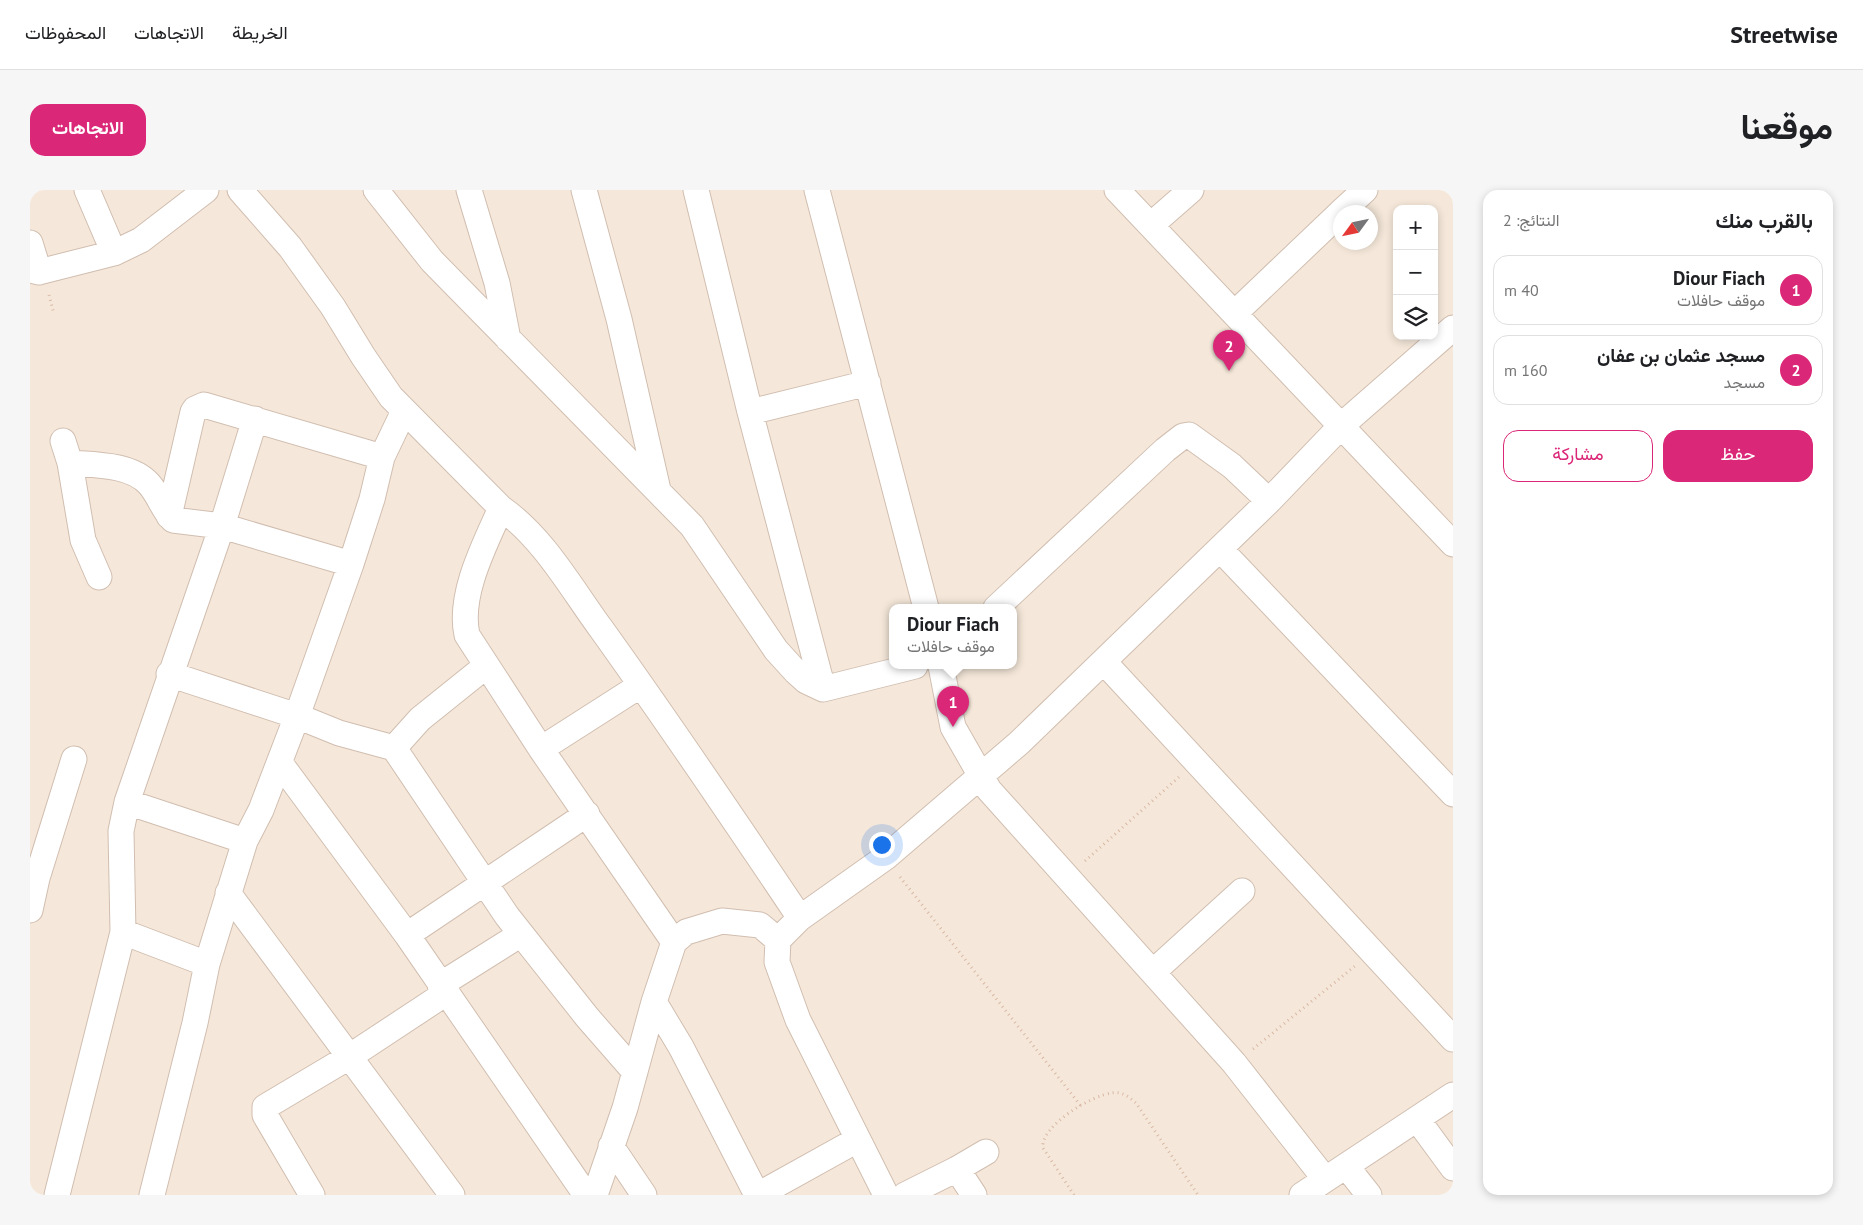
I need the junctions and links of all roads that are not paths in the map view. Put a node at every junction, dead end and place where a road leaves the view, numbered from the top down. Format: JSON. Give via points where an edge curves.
{"nodes":[{"id":1,"x":87,"y":190,"type":"edge"},
{"id":2,"x":206,"y":190,"type":"edge"},
{"id":3,"x":240,"y":190,"type":"edge"},
{"id":4,"x":376,"y":190,"type":"edge"},
{"id":5,"x":469,"y":190,"type":"edge"},
{"id":6,"x":584,"y":190,"type":"edge"},
{"id":7,"x":696,"y":190,"type":"edge"},
{"id":8,"x":816,"y":190,"type":"edge"},
{"id":9,"x":1117,"y":190,"type":"edge"},
{"id":10,"x":1191,"y":190,"type":"edge"},
{"id":11,"x":1351,"y":200,"type":"edge"},
{"id":12,"x":1151,"y":225,"type":"junction"},
{"id":13,"x":30,"y":243,"type":"edge"},
{"id":14,"x":114,"y":253,"type":"junction"},
{"id":15,"x":35,"y":271,"type":"edge"},
{"id":16,"x":1235,"y":314,"type":"junction"},
{"id":17,"x":1453,"y":328,"type":"edge"},
{"id":18,"x":508,"y":339,"type":"junction"},
{"id":19,"x":868,"y":383,"type":"junction"},
{"id":20,"x":404,"y":411,"type":"junction"},
{"id":21,"x":750,"y":412,"type":"junction"},
{"id":22,"x":255,"y":419,"type":"junction"},
{"id":23,"x":1342,"y":425,"type":"junction"},
{"id":24,"x":382,"y":457,"type":"junction"},
{"id":25,"x":658,"y":490,"type":"junction"},
{"id":26,"x":1269,"y":501,"type":"junction"},
{"id":27,"x":501,"y":508,"type":"junction"},
{"id":28,"x":169,"y":516,"type":"junction"},
{"id":29,"x":222,"y":526,"type":"junction"},
{"id":30,"x":1453,"y":544,"type":"edge"},
{"id":31,"x":1220,"y":549,"type":"junction"},
{"id":32,"x":351,"y":564,"type":"junction"},
{"id":33,"x":99,"y":577,"type":"dead end"},
{"id":34,"x":925,"y":604,"type":"edge"},
{"id":35,"x":1000,"y":604,"type":"edge"},
{"id":36,"x":1104,"y":662,"type":"junction"},
{"id":37,"x":486,"y":666,"type":"junction"},
{"id":38,"x":904,"y":669,"type":"edge"},
{"id":39,"x":942,"y":669,"type":"edge"},
{"id":40,"x":170,"y":674,"type":"junction"},
{"id":41,"x":641,"y":685,"type":"junction"},
{"id":42,"x":824,"y":689,"type":"junction"},
{"id":43,"x":297,"y":716,"type":"junction"},
{"id":44,"x":394,"y":748,"type":"junction"},
{"id":45,"x":541,"y":748,"type":"junction"},
{"id":46,"x":74,"y":759,"type":"dead end"},
{"id":47,"x":280,"y":763,"type":"junction"},
{"id":48,"x":981,"y":776,"type":"junction"},
{"id":49,"x":1452,"y":789,"type":"edge"},
{"id":50,"x":127,"y":802,"type":"junction"},
{"id":51,"x":587,"y":814,"type":"junction"},
{"id":52,"x":245,"y":841,"type":"junction"},
{"id":53,"x":34,"y":877,"type":"edge"},
{"id":54,"x":484,"y":884,"type":"junction"},
{"id":55,"x":1242,"y":892,"type":"dead end"},
{"id":56,"x":228,"y":893,"type":"junction"},
{"id":57,"x":30,"y":910,"type":"edge"},
{"id":58,"x":800,"y":918,"type":"junction"},
{"id":59,"x":123,"y":932,"type":"junction"},
{"id":60,"x":522,"y":934,"type":"junction"},
{"id":61,"x":406,"y":935,"type":"junction"},
{"id":62,"x":778,"y":940,"type":"junction"},
{"id":63,"x":674,"y":942,"type":"junction"},
{"id":64,"x":207,"y":964,"type":"junction"},
{"id":65,"x":1153,"y":972,"type":"junction"},
{"id":66,"x":443,"y":989,"type":"junction"},
{"id":67,"x":654,"y":1002,"type":"junction"},
{"id":68,"x":1453,"y":1039,"type":"edge"},
{"id":69,"x":349,"y":1057,"type":"junction"},
{"id":70,"x":635,"y":1072,"type":"junction"},
{"id":71,"x":1453,"y":1095,"type":"edge"},
{"id":72,"x":1417,"y":1119,"type":"junction"},
{"id":73,"x":857,"y":1140,"type":"junction"},
{"id":74,"x":611,"y":1146,"type":"junction"},
{"id":75,"x":986,"y":1152,"type":"dead end"},
{"id":76,"x":1346,"y":1166,"type":"junction"},
{"id":77,"x":1453,"y":1168,"type":"edge"},
{"id":78,"x":957,"y":1169,"type":"junction"},
{"id":79,"x":1325,"y":1179,"type":"junction"},
{"id":80,"x":57,"y":1195,"type":"edge"},
{"id":81,"x":152,"y":1195,"type":"edge"},
{"id":82,"x":312,"y":1195,"type":"edge"},
{"id":83,"x":452,"y":1195,"type":"edge"},
{"id":84,"x":586,"y":1195,"type":"edge"},
{"id":85,"x":595,"y":1195,"type":"edge"},
{"id":86,"x":644,"y":1195,"type":"edge"},
{"id":87,"x":757,"y":1195,"type":"edge"},
{"id":88,"x":886,"y":1195,"type":"edge"},
{"id":89,"x":905,"y":1195,"type":"edge"},
{"id":90,"x":974,"y":1195,"type":"edge"},
{"id":91,"x":1302,"y":1195,"type":"edge"},
{"id":92,"x":1368,"y":1195,"type":"edge"}],
"edges":[{"from":1,"to":14,"type":"street"},
{"from":2,"to":14,"type":"street","via":[[141,240]]},
{"from":3,"to":20,"type":"street","via":[[290,248],[334,308],[382,385]]},
{"from":4,"to":18,"type":"street","via":[[432,261]]},
{"from":5,"to":18,"type":"street","via":[[497,283]]},
{"from":6,"to":25,"type":"street","via":[[621,328]]},
{"from":7,"to":21,"type":"street"},
{"from":8,"to":19,"type":"street"},
{"from":9,"to":12,"type":"street"},
{"from":10,"to":12,"type":"street"},
{"from":11,"to":16,"type":"street"},
{"from":12,"to":16,"type":"street"},
{"from":13,"to":15,"type":"street"},
{"from":14,"to":15,"type":"street"},
{"from":16,"to":23,"type":"street"},
{"from":17,"to":23,"type":"street"},
{"from":18,"to":25,"type":"street"},
{"from":19,"to":21,"type":"street"},
{"from":19,"to":34,"type":"street"},
{"from":20,"to":24,"type":"street"},
{"from":20,"to":27,"type":"street"},
{"from":21,"to":42,"type":"street"},
{"from":22,"to":24,"type":"street"},
{"from":22,"to":28,"type":"street","via":[[204,405],[195,409]]},
{"from":22,"to":29,"type":"street"},
{"from":23,"to":26,"type":"street"},
{"from":23,"to":30,"type":"street"},
{"from":24,"to":32,"type":"street"},
{"from":25,"to":42,"type":"street","via":[[702,539],[776,650],[806,681]]},
{"from":26,"to":31,"type":"street"},
{"from":26,"to":35,"type":"street","via":[[1232,466],[1189,436],[1183,436]]},
{"from":27,"to":37,"type":"street","via":[[486,541],[465,608],[467,635]]},
{"from":27,"to":41,"type":"street","via":[[535,538]]},
{"from":28,"to":29,"type":"street","via":[[178,522]]},
{"from":28,"to":33,"type":"street","via":[[148,482],[135,473],[67,452],[83,540]]},
{"from":29,"to":32,"type":"street"},
{"from":29,"to":40,"type":"street"},
{"from":31,"to":36,"type":"street"},
{"from":31,"to":49,"type":"street"},
{"from":32,"to":43,"type":"street"},
{"from":36,"to":48,"type":"street"},
{"from":36,"to":68,"type":"street"},
{"from":37,"to":44,"type":"street","via":[[420,720]]},
{"from":37,"to":45,"type":"street"},
{"from":38,"to":42,"type":"street"},
{"from":39,"to":48,"type":"street","via":[[953,727]]},
{"from":40,"to":43,"type":"street"},
{"from":40,"to":50,"type":"street"},
{"from":41,"to":45,"type":"street"},
{"from":41,"to":58,"type":"street"},
{"from":43,"to":44,"type":"street","via":[[347,736]]},
{"from":43,"to":47,"type":"street"},
{"from":44,"to":54,"type":"street"},
{"from":45,"to":51,"type":"street"},
{"from":46,"to":53,"type":"street"},
{"from":47,"to":52,"type":"street"},
{"from":47,"to":61,"type":"street"},
{"from":48,"to":58,"type":"street","via":[[886,857]]},
{"from":48,"to":65,"type":"street","via":[[1000,803]]},
{"from":50,"to":52,"type":"street"},
{"from":50,"to":59,"type":"street","via":[[121,831]]},
{"from":51,"to":54,"type":"street"},
{"from":51,"to":63,"type":"street"},
{"from":52,"to":56,"type":"street"},
{"from":53,"to":57,"type":"street"},
{"from":54,"to":60,"type":"street"},
{"from":54,"to":61,"type":"street"},
{"from":55,"to":65,"type":"street"},
{"from":56,"to":64,"type":"street"},
{"from":56,"to":69,"type":"street"},
{"from":58,"to":62,"type":"street"},
{"from":59,"to":64,"type":"street"},
{"from":59,"to":80,"type":"street"},
{"from":60,"to":66,"type":"street"},
{"from":60,"to":70,"type":"street"},
{"from":61,"to":66,"type":"street"},
{"from":62,"to":63,"type":"street","via":[[760,925],[722,921],[686,932]]},
{"from":62,"to":73,"type":"street","via":[[778,962],[785,988]]},
{"from":63,"to":67,"type":"street"},
{"from":64,"to":81,"type":"street"},
{"from":65,"to":79,"type":"street","via":[[1234,1063]]},
{"from":66,"to":69,"type":"street"},
{"from":66,"to":84,"type":"street"},
{"from":67,"to":70,"type":"street"},
{"from":67,"to":87,"type":"street","via":[[681,1047]]},
{"from":69,"to":82,"type":"street","via":[[265,1107],[266,1115]]},
{"from":69,"to":83,"type":"street"},
{"from":70,"to":74,"type":"street"},
{"from":71,"to":72,"type":"street"},
{"from":72,"to":76,"type":"street"},
{"from":72,"to":77,"type":"street"},
{"from":73,"to":87,"type":"street"},
{"from":73,"to":88,"type":"street"},
{"from":74,"to":85,"type":"street"},
{"from":74,"to":86,"type":"street"},
{"from":75,"to":78,"type":"street"},
{"from":76,"to":79,"type":"street"},
{"from":76,"to":92,"type":"street"},
{"from":78,"to":89,"type":"street"},
{"from":78,"to":90,"type":"street"},
{"from":79,"to":91,"type":"street"}]}
